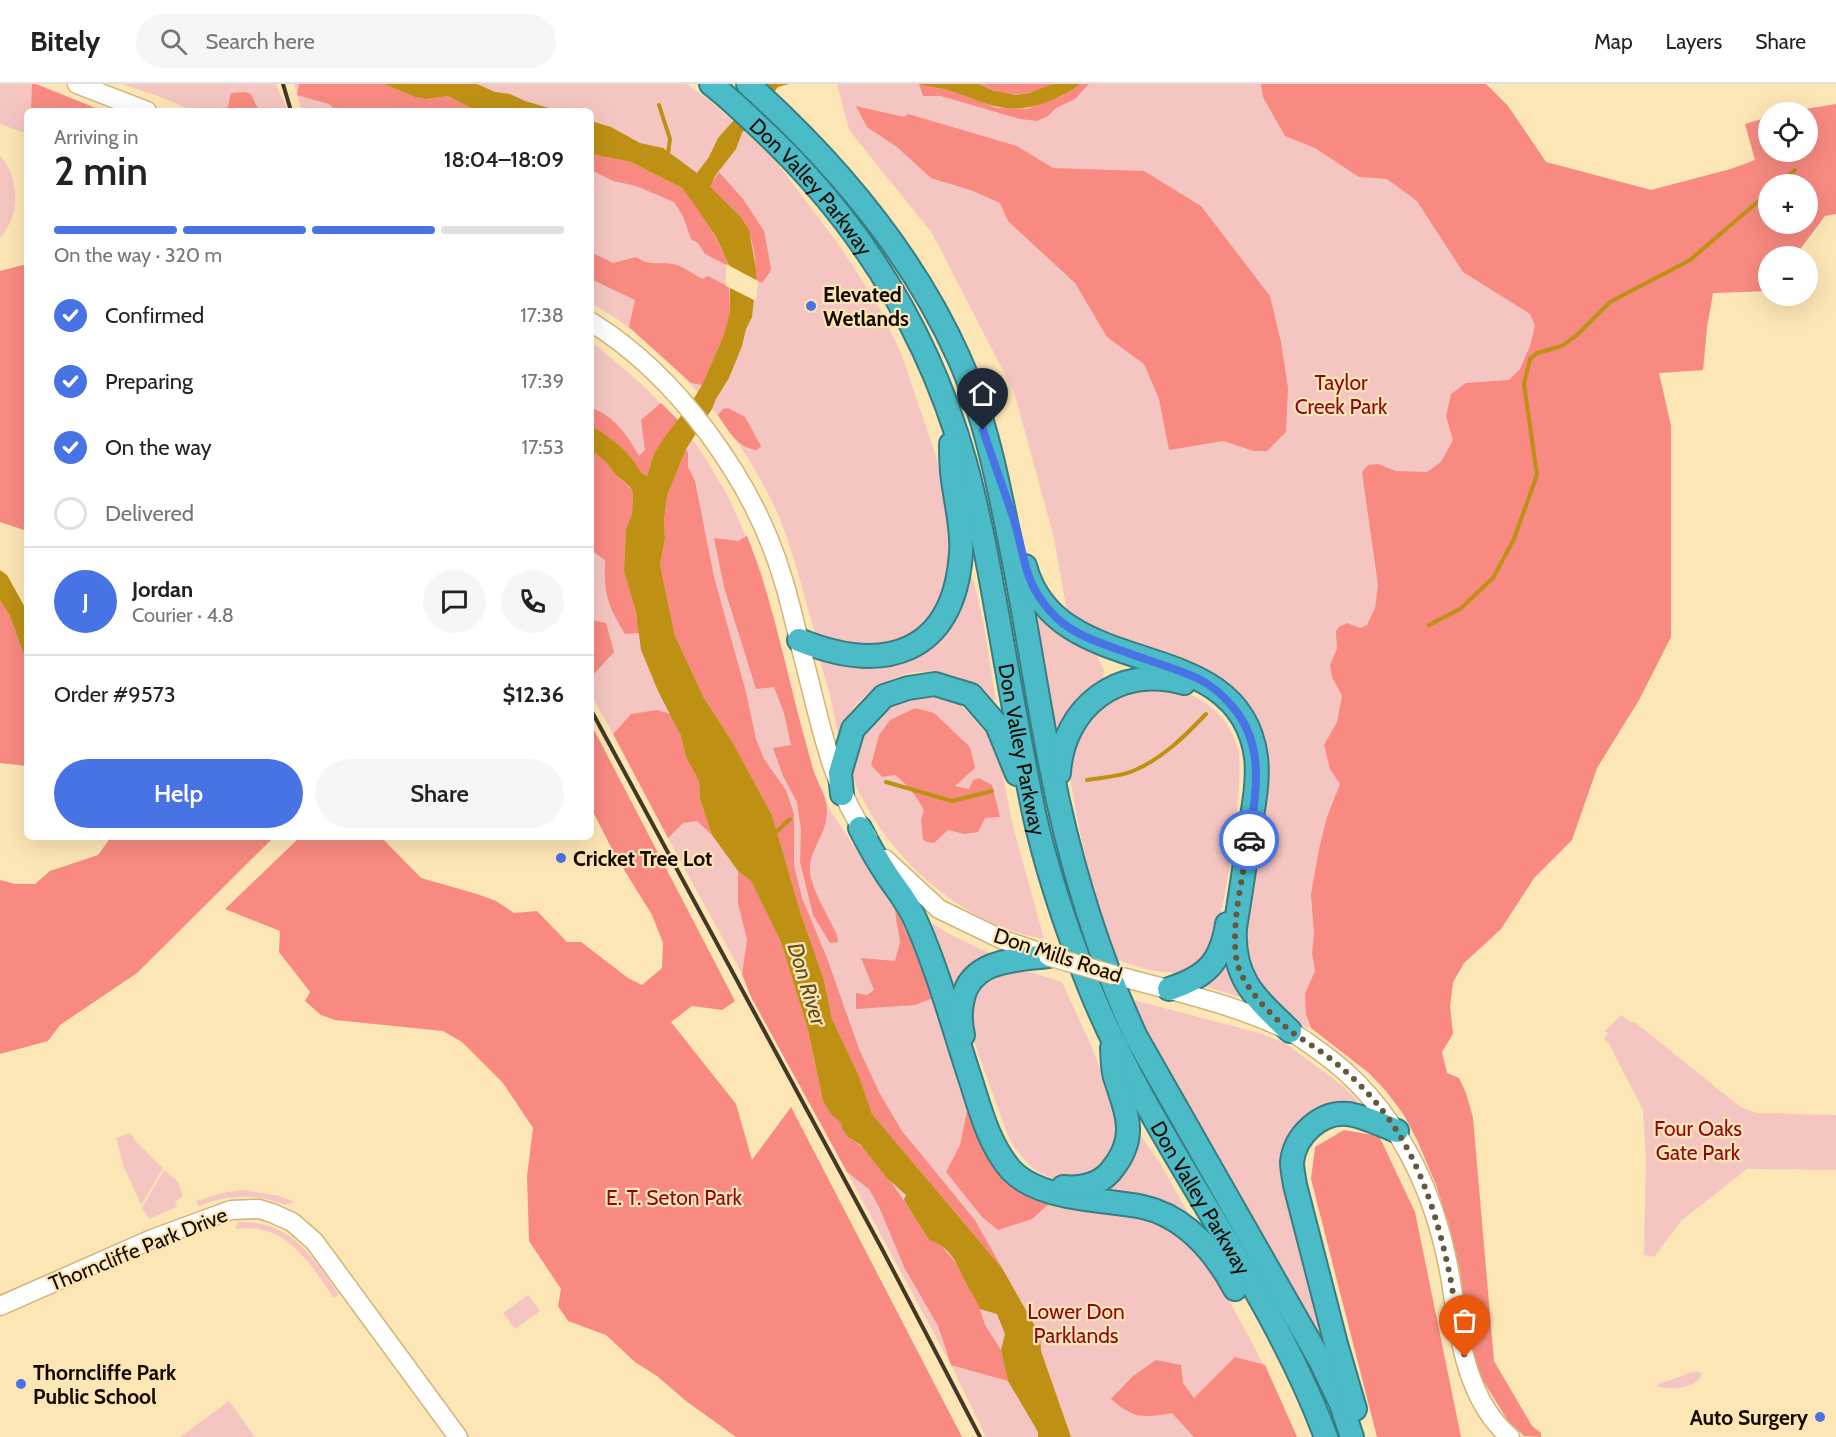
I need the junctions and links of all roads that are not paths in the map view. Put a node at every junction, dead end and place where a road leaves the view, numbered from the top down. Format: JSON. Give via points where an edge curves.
{"nodes":[{"id":1,"x":76,"y":84,"type":"edge"},
{"id":2,"x":748,"y":84,"type":"edge"},
{"id":3,"x":716,"y":88,"type":"edge"},
{"id":4,"x":139,"y":108,"type":"edge"},
{"id":5,"x":594,"y":324,"type":"edge"},
{"id":6,"x":949,"y":412,"type":"junction"},
{"id":7,"x":994,"y":467,"type":"junction"},
{"id":8,"x":799,"y":640,"type":"junction"},
{"id":9,"x":842,"y":794,"type":"junction"},
{"id":10,"x":1057,"y":798,"type":"junction"},
{"id":11,"x":1035,"y":816,"type":"junction"},
{"id":12,"x":860,"y":828,"type":"junction"},
{"id":13,"x":1048,"y":956,"type":"junction"},
{"id":14,"x":1169,"y":989,"type":"junction"},
{"id":15,"x":1290,"y":1031,"type":"junction"},
{"id":16,"x":1112,"y":1040,"type":"junction"},
{"id":17,"x":1397,"y":1131,"type":"junction"},
{"id":18,"x":0,"y":1306,"type":"edge"},
{"id":19,"x":1287,"y":1350,"type":"junction"},
{"id":20,"x":458,"y":1437,"type":"edge"},
{"id":21,"x":1326,"y":1437,"type":"edge"},
{"id":22,"x":1352,"y":1437,"type":"edge"},
{"id":23,"x":1357,"y":1437,"type":"edge"},
{"id":24,"x":1510,"y":1437,"type":"edge"}],
"edges":[{"from":1,"to":4,"type":"main road"},
{"from":2,"to":7,"type":"highway","name":"Don Valley Parkway","via":[[848,183],[890,237],[959,359]]},
{"from":3,"to":6,"type":"highway","name":"Don Valley Parkway","via":[[814,180],[865,246],[917,337]]},
{"from":5,"to":8,"type":"main road","name":"Don Mills Road","via":[[664,382],[722,451],[770,543]]},
{"from":6,"to":8,"type":"highway","via":[[952,479],[962,551],[956,592],[943,620],[920,644],[891,656],[834,652]]},
{"from":6,"to":11,"type":"highway","name":"Don Valley Parkway","via":[[978,513]]},
{"from":7,"to":10,"type":"highway","name":"Don Valley Parkway"},
{"from":7,"to":15,"type":"highway","via":[[1014,522],[1028,578],[1050,612],[1086,638],[1206,683],[1224,697],[1245,724],[1252,739],[1257,776],[1234,945],[1237,964],[1248,986]]},
{"from":8,"to":9,"type":"main road","name":"Don Mills Road","via":[[830,764]]},
{"from":9,"to":11,"type":"highway","via":[[840,773],[854,729],[884,696],[935,684],[971,695],[997,725]]},
{"from":9,"to":12,"type":"main road","name":"Don Mills Road"},
{"from":10,"to":14,"type":"highway","via":[[1060,753],[1072,723],[1093,699],[1115,685],[1133,679],[1180,682],[1206,694],[1229,715],[1242,739],[1248,779],[1222,947],[1207,970],[1188,983]]},
{"from":10,"to":22,"type":"highway","name":"Don Valley Parkway","via":[[1095,935],[1127,1018],[1320,1360]]},
{"from":11,"to":16,"type":"highway","name":"Don Valley Parkway","via":[[1067,931]]},
{"from":12,"to":13,"type":"main road","name":"Don Mills Road","via":[[897,873],[939,909]]},
{"from":12,"to":19,"type":"highway","via":[[915,920],[995,1148],[1012,1170],[1049,1193],[1146,1208],[1170,1217],[1208,1246],[1254,1322]]},
{"from":13,"to":14,"type":"main road","name":"Don Mills Road","bridge":true},
{"from":13,"to":16,"type":"highway","via":[[1011,960],[982,970],[964,992],[961,1009],[966,1044],[1003,1141],[1012,1157],[1040,1180],[1072,1188],[1091,1184],[1107,1176],[1119,1161],[1128,1130],[1115,1078]]},
{"from":14,"to":15,"type":"main road","name":"Don Mills Road"},
{"from":15,"to":17,"type":"main road","name":"Don Mills Road","via":[[1337,1063],[1371,1096]]},
{"from":16,"to":19,"type":"highway","name":"Don Valley Parkway"},
{"from":17,"to":23,"type":"highway","via":[[1349,1114],[1336,1114],[1317,1121],[1300,1138],[1292,1161],[1336,1344],[1357,1413]]},
{"from":17,"to":24,"type":"main road","name":"Don Mills Road","via":[[1425,1187],[1439,1231],[1470,1373],[1481,1401]]},
{"from":18,"to":20,"type":"main road","name":"Thorncliffe Park Drive","via":[[219,1213],[259,1209],[292,1222],[314,1241]]},
{"from":19,"to":21,"type":"highway","name":"Don Valley Parkway"}]}
